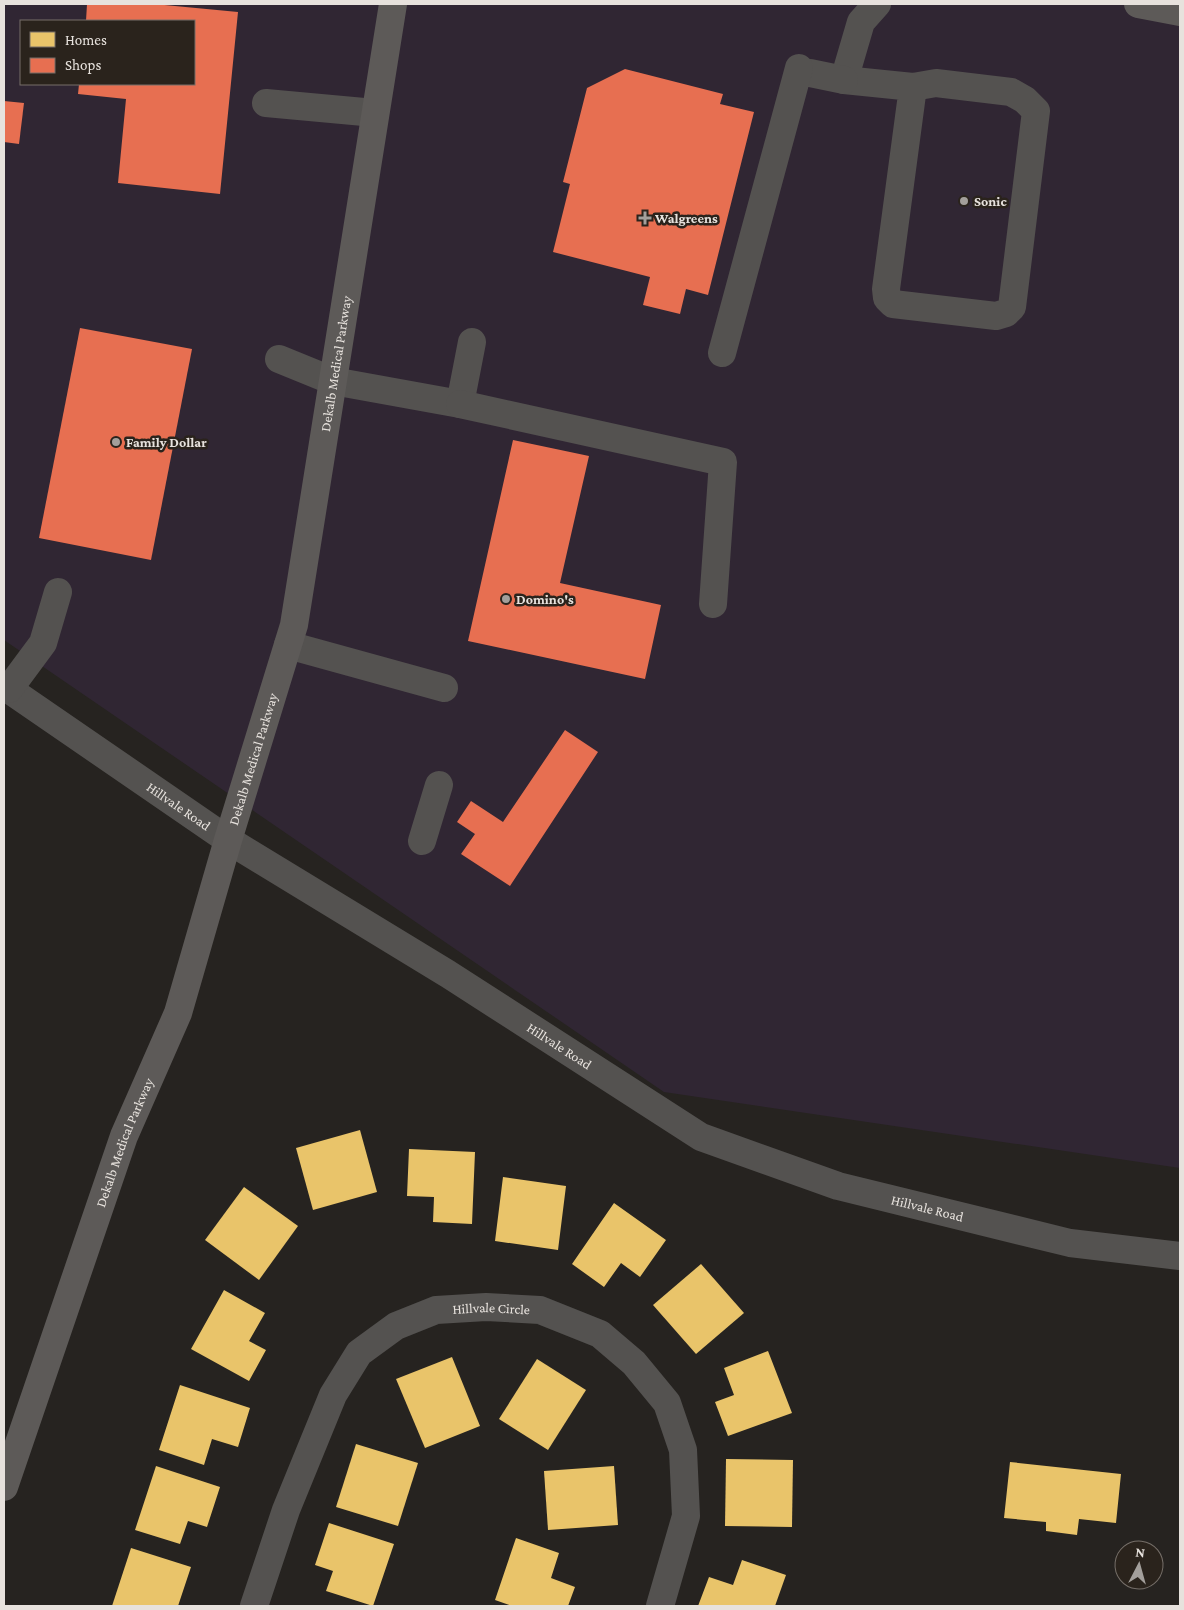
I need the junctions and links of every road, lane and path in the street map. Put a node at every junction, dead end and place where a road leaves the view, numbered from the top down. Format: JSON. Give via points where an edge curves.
{"nodes":[{"id":1,"x":393,"y":4,"type":"edge"},
{"id":2,"x":1138,"y":4,"type":"edge"},
{"id":3,"x":864,"y":10,"type":"edge"},
{"id":4,"x":1180,"y":12,"type":"edge"},
{"id":5,"x":844,"y":80,"type":"junction"},
{"id":6,"x":913,"y":87,"type":"junction"},
{"id":7,"x":266,"y":103,"type":"dead end"},
{"id":8,"x":375,"y":113,"type":"junction"},
{"id":9,"x":472,"y":342,"type":"dead end"},
{"id":10,"x":722,"y":353,"type":"dead end"},
{"id":11,"x":279,"y":358,"type":"dead end"},
{"id":12,"x":333,"y":381,"type":"junction"},
{"id":13,"x":460,"y":404,"type":"junction"},
{"id":14,"x":58,"y":592,"type":"dead end"},
{"id":15,"x":714,"y":604,"type":"dead end"},
{"id":16,"x":288,"y":645,"type":"junction"},
{"id":17,"x":7,"y":687,"type":"edge"},
{"id":18,"x":444,"y":688,"type":"dead end"},
{"id":19,"x":439,"y":785,"type":"dead end"},
{"id":20,"x":228,"y":840,"type":"junction"},
{"id":21,"x":422,"y":841,"type":"dead end"},
{"id":22,"x":1180,"y":1256,"type":"edge"},
{"id":23,"x":4,"y":1487,"type":"edge"},
{"id":24,"x":254,"y":1606,"type":"edge"},
{"id":25,"x":660,"y":1606,"type":"edge"}],
"edges":[{"from":1,"to":8,"type":"main road","name":"Dekalb Medical Parkway"},
{"from":2,"to":4,"type":"main road"},
{"from":3,"to":5,"type":"street"},
{"from":5,"to":6,"type":"street"},
{"from":5,"to":10,"type":"street","via":[[804,71]]},
{"from":6,"to":6,"type":"street","via":[[887,298],[893,304],[996,316],[1006,313],[1012,307],[1036,112],[1012,92],[936,82]]},
{"from":7,"to":8,"type":"street"},
{"from":8,"to":12,"type":"main road","name":"Dekalb Medical Parkway"},
{"from":9,"to":13,"type":"street"},
{"from":11,"to":12,"type":"street"},
{"from":12,"to":13,"type":"street"},
{"from":12,"to":16,"type":"main road","name":"Dekalb Medical Parkway","via":[[296,615]]},
{"from":13,"to":15,"type":"street","via":[[723,462]]},
{"from":14,"to":17,"type":"street","via":[[42,643]]},
{"from":16,"to":18,"type":"street"},
{"from":16,"to":20,"type":"main road","name":"Dekalb Medical Parkway"},
{"from":17,"to":20,"type":"street","name":"Hillvale Road"},
{"from":19,"to":21,"type":"street"},
{"from":20,"to":22,"type":"street","name":"Hillvale Road","via":[[448,974],[701,1137],[858,1191],[1070,1243]]},
{"from":20,"to":23,"type":"main road","name":"Dekalb Medical Parkway","via":[[178,1014],[124,1136]]},
{"from":24,"to":25,"type":"street","name":"Hillvale Circle","via":[[286,1510],[333,1395],[359,1353],[396,1326],[436,1310],[486,1307],[540,1310],[600,1334],[634,1363],[667,1403],[683,1450],[686,1516]]}]}
